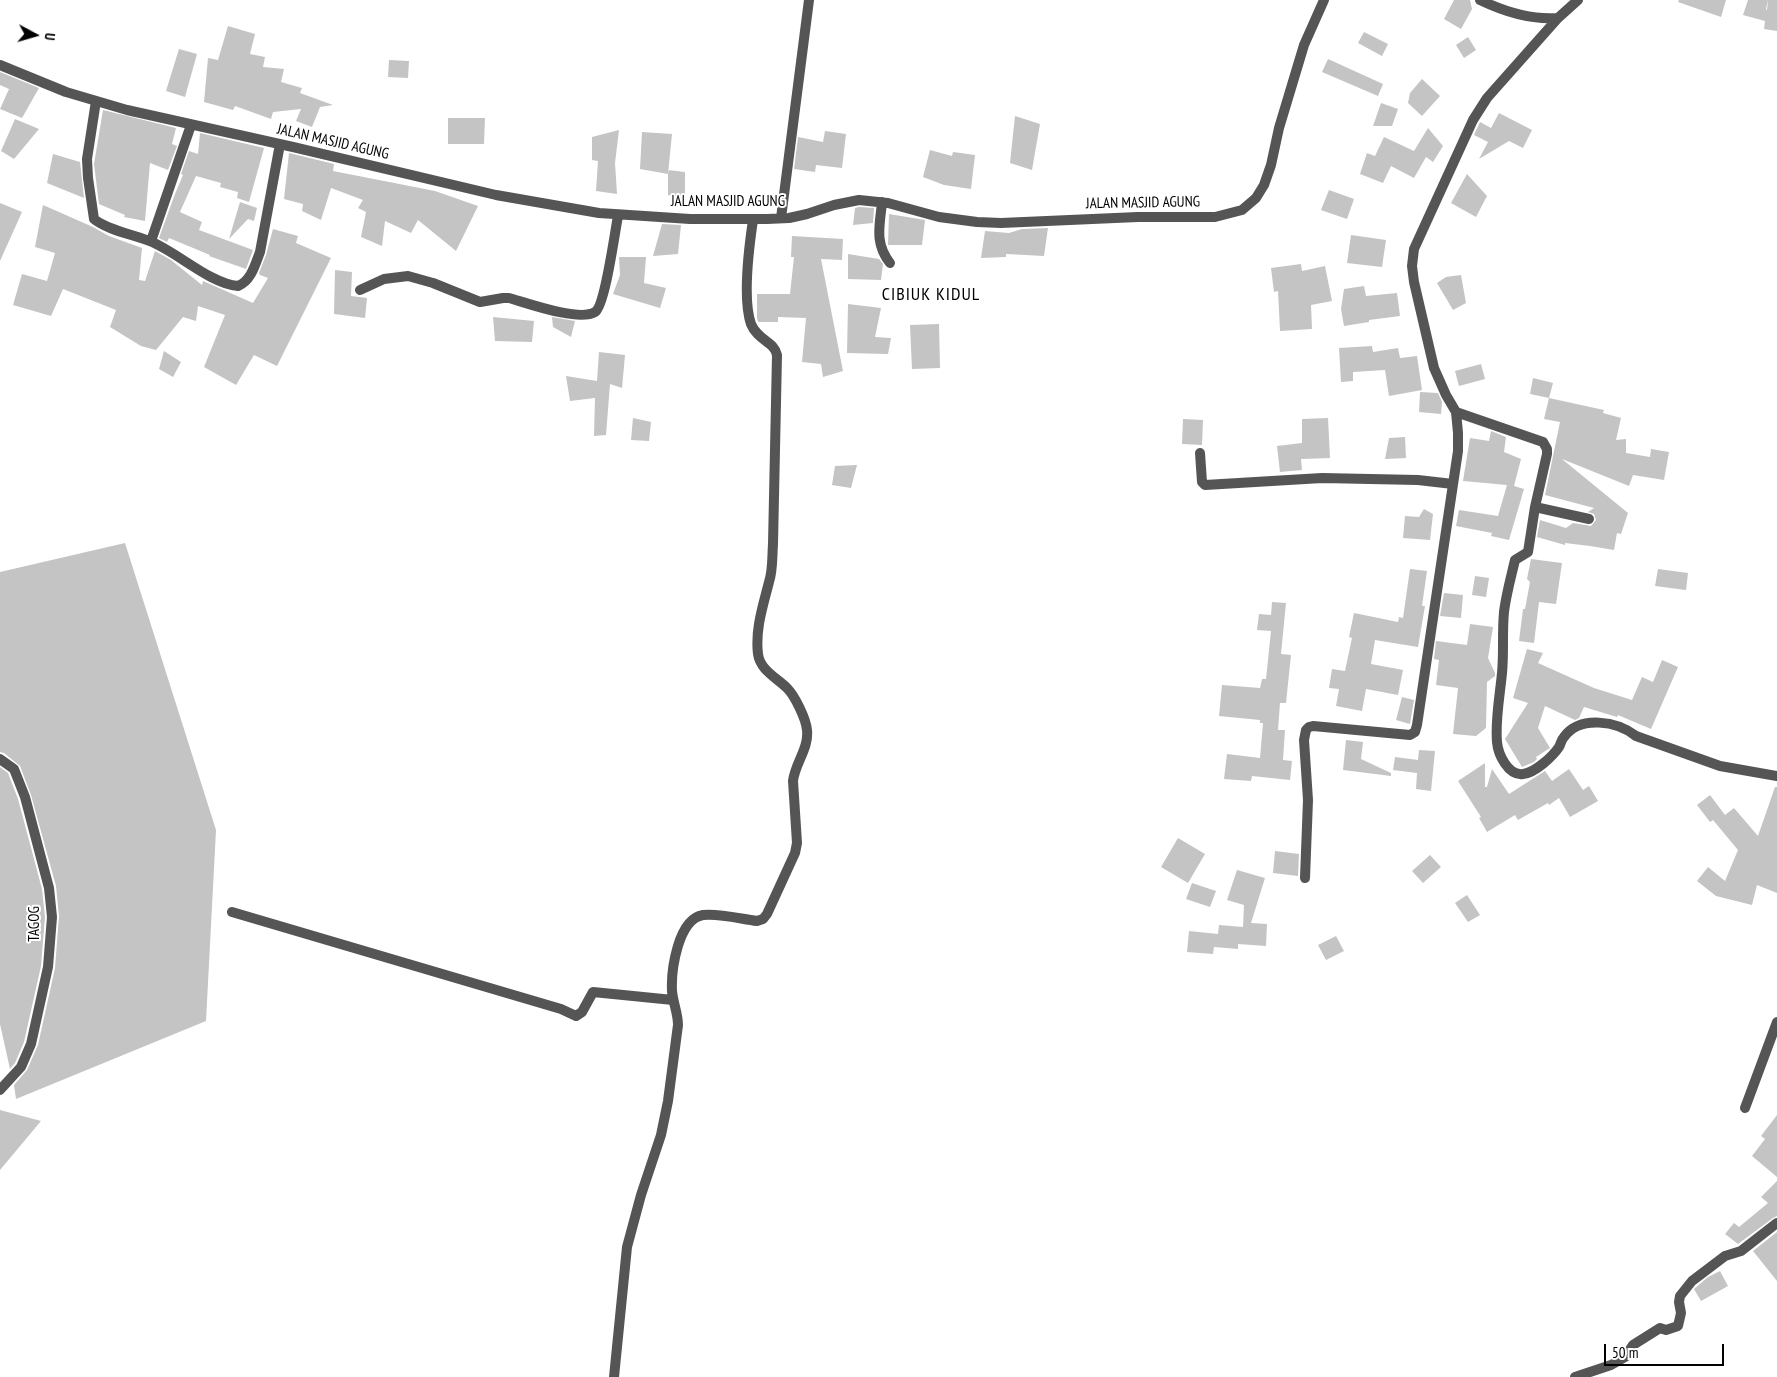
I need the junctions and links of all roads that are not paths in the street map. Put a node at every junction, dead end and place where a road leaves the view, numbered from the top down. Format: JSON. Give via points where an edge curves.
{"nodes":[{"id":1,"x":809,"y":0,"type":"edge"},
{"id":2,"x":1324,"y":0,"type":"edge"},
{"id":3,"x":1480,"y":0,"type":"edge"},
{"id":4,"x":1578,"y":0,"type":"edge"},
{"id":5,"x":1492,"y":3,"type":"edge"},
{"id":6,"x":1558,"y":18,"type":"junction"},
{"id":7,"x":0,"y":65,"type":"edge"},
{"id":8,"x":96,"y":101,"type":"junction"},
{"id":9,"x":191,"y":125,"type":"junction"},
{"id":10,"x":280,"y":144,"type":"junction"},
{"id":11,"x":882,"y":202,"type":"junction"},
{"id":12,"x":618,"y":216,"type":"junction"},
{"id":13,"x":781,"y":218,"type":"junction"},
{"id":14,"x":753,"y":220,"type":"junction"},
{"id":15,"x":151,"y":241,"type":"junction"},
{"id":16,"x":890,"y":263,"type":"dead end"},
{"id":17,"x":360,"y":290,"type":"dead end"},
{"id":18,"x":1456,"y":412,"type":"junction"},
{"id":19,"x":1200,"y":453,"type":"dead end"},
{"id":20,"x":1453,"y":484,"type":"junction"},
{"id":21,"x":1535,"y":506,"type":"junction"},
{"id":22,"x":1589,"y":519,"type":"dead end"},
{"id":23,"x":0,"y":759,"type":"edge"},
{"id":24,"x":1777,"y":776,"type":"edge"},
{"id":25,"x":1305,"y":878,"type":"dead end"},
{"id":26,"x":232,"y":912,"type":"dead end"},
{"id":27,"x":673,"y":1000,"type":"junction"},
{"id":28,"x":1777,"y":1022,"type":"edge"},
{"id":29,"x":0,"y":1090,"type":"edge"},
{"id":30,"x":1745,"y":1108,"type":"dead end"},
{"id":31,"x":1777,"y":1223,"type":"edge"},
{"id":32,"x":614,"y":1377,"type":"edge"},
{"id":33,"x":1575,"y":1377,"type":"edge"}],
"edges":[{"from":1,"to":13,"type":"street"},
{"from":2,"to":11,"type":"street","name":"JALAN MASJID AGUNG","via":[[1304,45],[1264,184],[1256,198],[1242,210],[1214,217],[1000,223],[939,217]]},
{"from":3,"to":5,"type":"street"},
{"from":4,"to":6,"type":"street"},
{"from":5,"to":6,"type":"street","via":[[1520,14]]},
{"from":6,"to":18,"type":"street","via":[[1487,98],[1414,249],[1414,282],[1434,368]]},
{"from":7,"to":8,"type":"street","name":"JALAN MASJID AGUNG"},
{"from":8,"to":9,"type":"street","name":"JALAN MASJID AGUNG"},
{"from":8,"to":15,"type":"street","via":[[87,148],[94,218]]},
{"from":9,"to":10,"type":"street","name":"JALAN MASJID AGUNG"},
{"from":9,"to":15,"type":"street"},
{"from":10,"to":12,"type":"street","name":"JALAN MASJID AGUNG","via":[[496,195]]},
{"from":10,"to":15,"type":"street","via":[[260,252],[255,267],[243,284],[231,286],[218,280]]},
{"from":11,"to":13,"type":"street","name":"JALAN MASJID AGUNG","via":[[850,201]]},
{"from":11,"to":16,"type":"street","via":[[880,244]]},
{"from":12,"to":14,"type":"street","name":"JALAN MASJID AGUNG"},
{"from":12,"to":17,"type":"street","via":[[600,308],[589,315],[551,312],[509,298],[480,302],[408,276],[384,279]]},
{"from":13,"to":14,"type":"street","name":"JALAN MASJID AGUNG"},
{"from":14,"to":27,"type":"street","via":[[748,255],[751,323],[756,334],[774,346],[777,355],[773,544],[771,573],[759,622],[758,656],[765,669],[789,690],[807,727],[804,753],[793,781],[797,843],[792,862],[763,919],[703,915],[686,925],[681,934],[672,982]]},
{"from":18,"to":20,"type":"street","via":[[1458,451]]},
{"from":18,"to":21,"type":"street","via":[[1542,442],[1548,454]]},
{"from":19,"to":20,"type":"street","via":[[1202,482],[1207,486],[1322,478]]},
{"from":20,"to":25,"type":"street","via":[[1415,732],[1401,735],[1313,726],[1306,730],[1308,818]]},
{"from":21,"to":22,"type":"street"},
{"from":21,"to":24,"type":"street","via":[[1528,552],[1515,560],[1504,612],[1503,664],[1496,727],[1497,744],[1506,764],[1521,775],[1529,773],[1539,768],[1575,727],[1603,722],[1720,766]]},
{"from":23,"to":29,"type":"street","name":"TAGOG","via":[[14,769],[25,797],[49,888],[52,917],[48,967],[32,1044],[21,1066]]},
{"from":26,"to":27,"type":"street","via":[[576,1016],[582,1012],[593,992]]},
{"from":27,"to":32,"type":"street","via":[[678,1025],[666,1116],[627,1247]]},
{"from":28,"to":30,"type":"street"},
{"from":31,"to":33,"type":"street","via":[[1741,1251],[1725,1256],[1692,1281],[1680,1296],[1678,1326],[1666,1330],[1660,1328],[1633,1345],[1625,1357]]}]}
